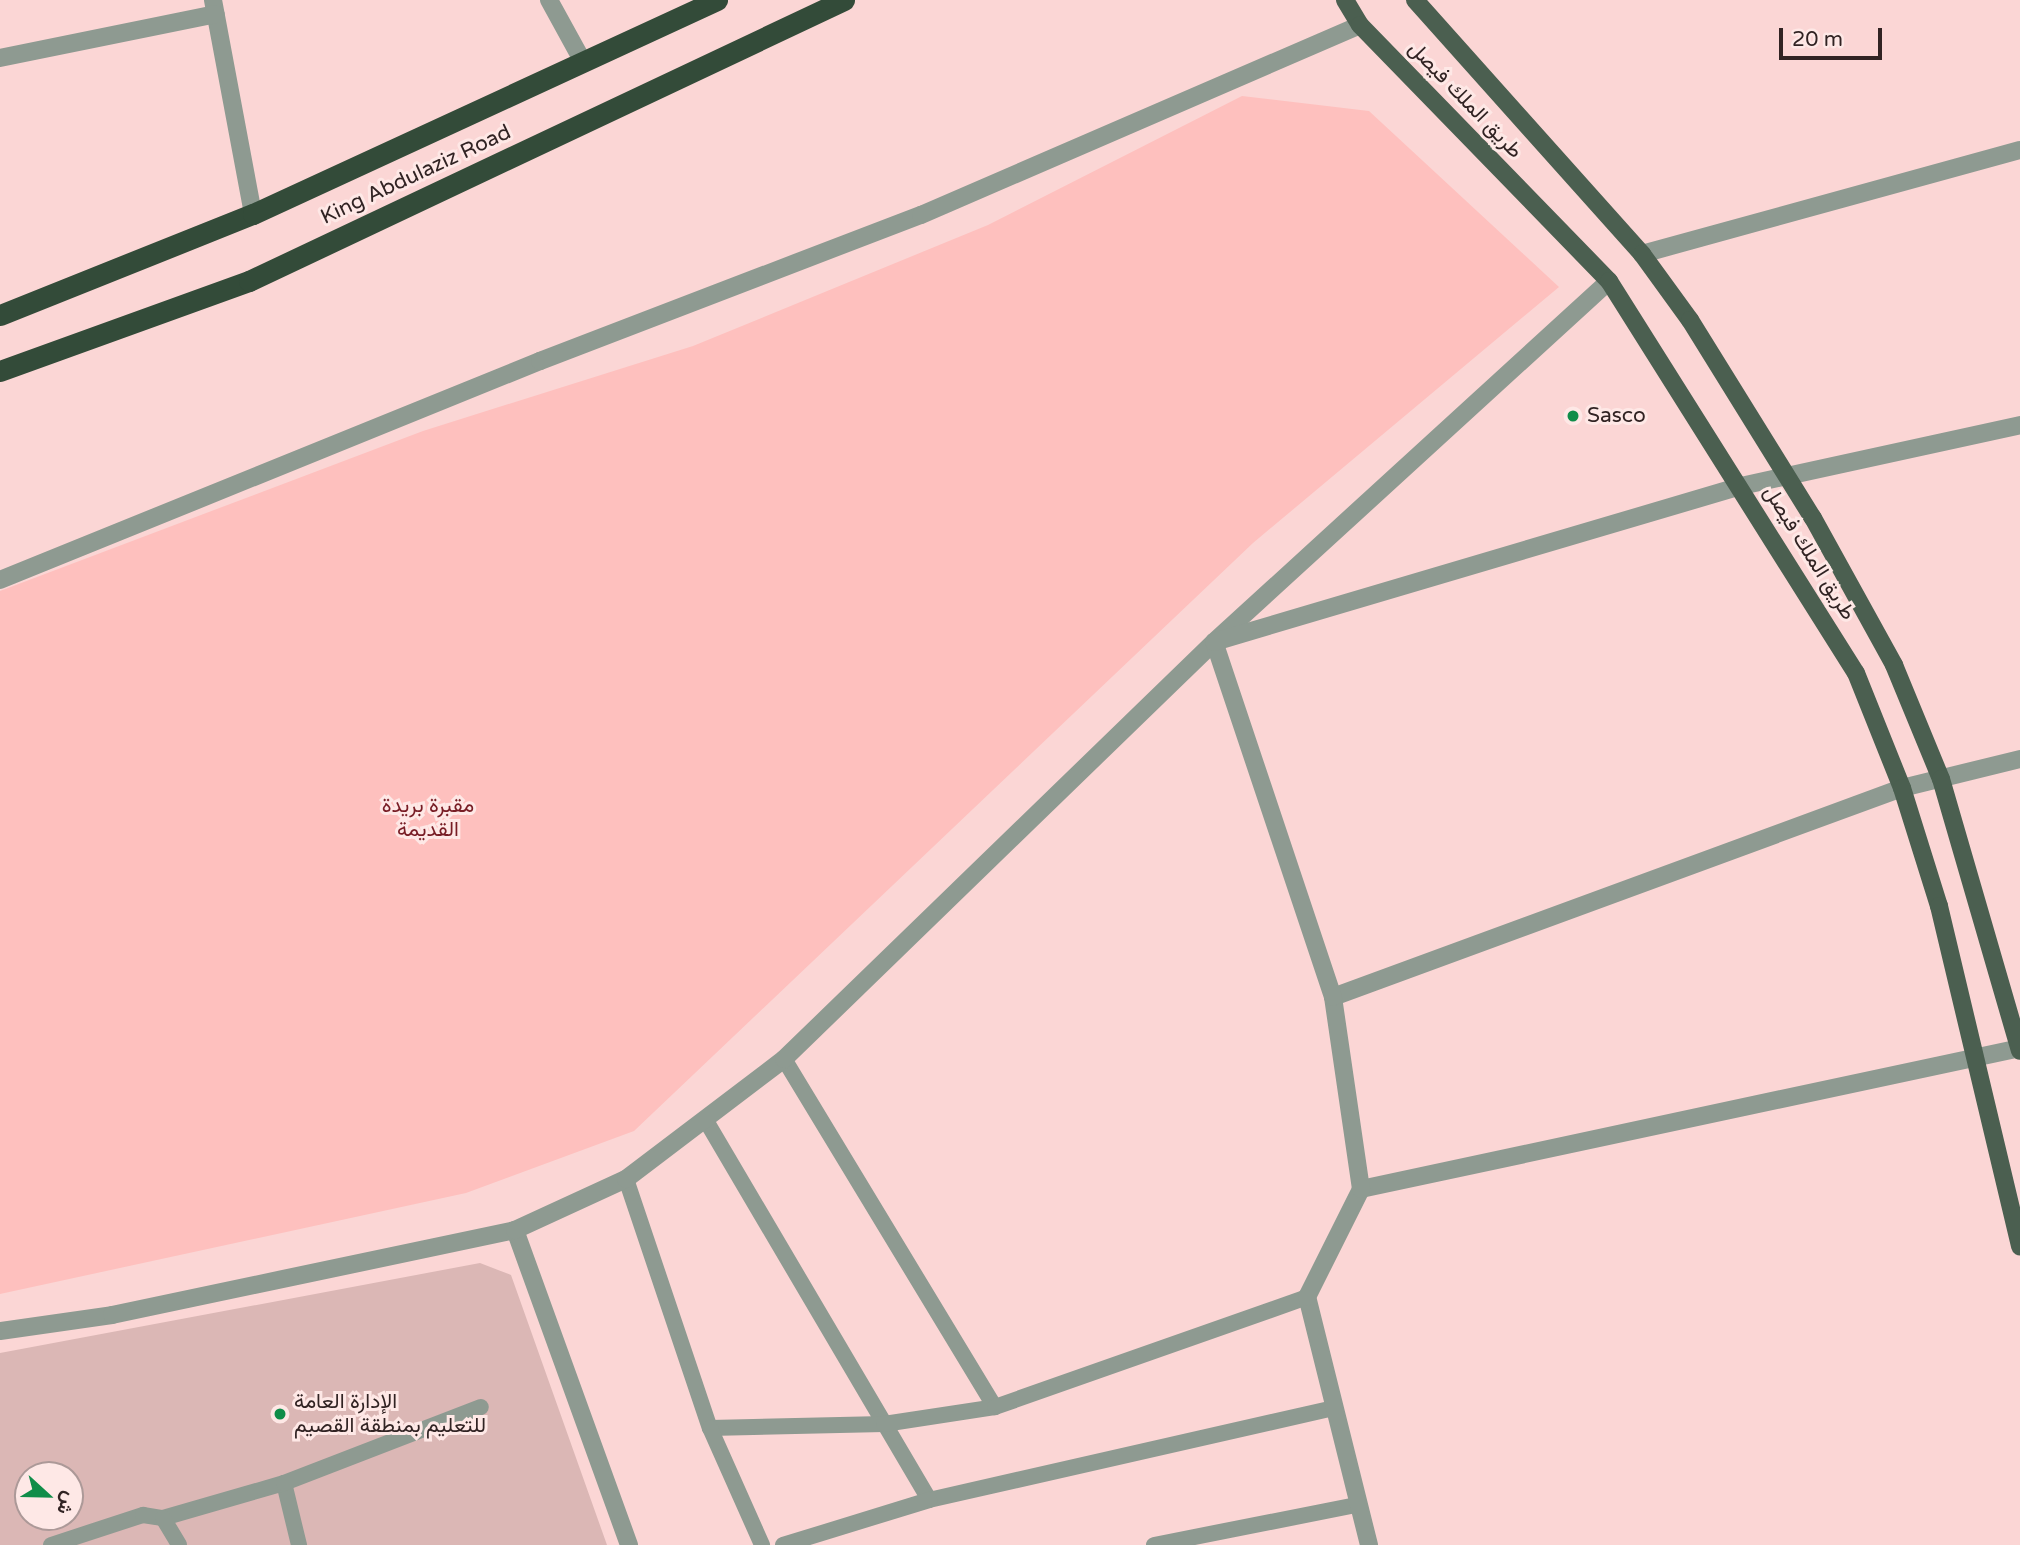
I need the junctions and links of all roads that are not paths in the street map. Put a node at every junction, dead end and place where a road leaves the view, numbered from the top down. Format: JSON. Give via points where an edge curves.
{"nodes":[{"id":1,"x":549,"y":0,"type":"edge"},
{"id":2,"x":717,"y":0,"type":"edge"},
{"id":3,"x":844,"y":0,"type":"edge"},
{"id":4,"x":1345,"y":0,"type":"edge"},
{"id":5,"x":1415,"y":0,"type":"edge"},
{"id":6,"x":214,"y":7,"type":"edge"},
{"id":7,"x":1360,"y":25,"type":"junction"},
{"id":8,"x":0,"y":58,"type":"edge"},
{"id":9,"x":582,"y":60,"type":"junction"},
{"id":10,"x":2020,"y":150,"type":"edge"},
{"id":11,"x":253,"y":214,"type":"junction"},
{"id":12,"x":1642,"y":254,"type":"junction"},
{"id":13,"x":1609,"y":281,"type":"junction"},
{"id":14,"x":0,"y":315,"type":"edge"},
{"id":15,"x":0,"y":371,"type":"edge"},
{"id":16,"x":2020,"y":425,"type":"edge"},
{"id":17,"x":1787,"y":475,"type":"junction"},
{"id":18,"x":1741,"y":486,"type":"junction"},
{"id":19,"x":0,"y":580,"type":"edge"},
{"id":20,"x":1214,"y":642,"type":"junction"},
{"id":21,"x":2020,"y":759,"type":"edge"},
{"id":22,"x":1941,"y":779,"type":"junction"},
{"id":23,"x":1902,"y":788,"type":"junction"},
{"id":24,"x":1333,"y":997,"type":"junction"},
{"id":25,"x":2020,"y":1049,"type":"edge"},
{"id":26,"x":784,"y":1059,"type":"junction"},
{"id":27,"x":1976,"y":1060,"type":"junction"},
{"id":28,"x":705,"y":1119,"type":"junction"},
{"id":29,"x":626,"y":1179,"type":"junction"},
{"id":30,"x":1361,"y":1189,"type":"junction"},
{"id":31,"x":515,"y":1230,"type":"junction"},
{"id":32,"x":2020,"y":1246,"type":"edge"},
{"id":33,"x":1307,"y":1297,"type":"junction"},
{"id":34,"x":0,"y":1331,"type":"edge"},
{"id":35,"x":481,"y":1407,"type":"dead end"},
{"id":36,"x":995,"y":1407,"type":"junction"},
{"id":37,"x":1333,"y":1408,"type":"junction"},
{"id":38,"x":884,"y":1424,"type":"junction"},
{"id":39,"x":710,"y":1428,"type":"junction"},
{"id":40,"x":284,"y":1483,"type":"junction"},
{"id":41,"x":929,"y":1500,"type":"junction"},
{"id":42,"x":1356,"y":1505,"type":"junction"},
{"id":43,"x":163,"y":1518,"type":"junction"},
{"id":44,"x":84,"y":1539,"type":"edge"},
{"id":45,"x":51,"y":1545,"type":"edge"},
{"id":46,"x":178,"y":1545,"type":"edge"},
{"id":47,"x":299,"y":1545,"type":"edge"},
{"id":48,"x":629,"y":1545,"type":"edge"},
{"id":49,"x":762,"y":1545,"type":"edge"},
{"id":50,"x":783,"y":1545,"type":"edge"},
{"id":51,"x":1154,"y":1545,"type":"edge"},
{"id":52,"x":1369,"y":1545,"type":"edge"}],
"edges":[{"from":1,"to":9,"type":"street"},
{"from":2,"to":9,"type":"highway","name":"King Abdulaziz Road"},
{"from":3,"to":15,"type":"highway","name":"King Abdulaziz Road","via":[[249,281]]},
{"from":4,"to":7,"type":"main road","name":"طريق الملك فيصل"},
{"from":5,"to":12,"type":"main road","name":"طريق الملك فيصل"},
{"from":6,"to":8,"type":"street"},
{"from":6,"to":11,"type":"street"},
{"from":7,"to":13,"type":"main road","name":"طريق الملك فيصل"},
{"from":7,"to":19,"type":"street","via":[[921,215],[540,361]]},
{"from":9,"to":11,"type":"highway","name":"King Abdulaziz Road"},
{"from":10,"to":12,"type":"street"},
{"from":11,"to":14,"type":"highway","name":"King Abdulaziz Road"},
{"from":12,"to":17,"type":"main road","name":"طريق الملك فيصل"},
{"from":13,"to":18,"type":"main road","name":"طريق الملك فيصل"},
{"from":13,"to":20,"type":"street"},
{"from":16,"to":17,"type":"street"},
{"from":17,"to":18,"type":"street"},
{"from":17,"to":22,"type":"main road","name":"طريق الملك فيصل","via":[[1894,665]]},
{"from":18,"to":20,"type":"street"},
{"from":18,"to":23,"type":"main road","name":"طريق الملك فيصل","via":[[1856,673]]},
{"from":20,"to":24,"type":"street"},
{"from":20,"to":26,"type":"street"},
{"from":21,"to":22,"type":"street"},
{"from":22,"to":23,"type":"street"},
{"from":22,"to":25,"type":"main road","name":"طريق الملك فيصل"},
{"from":23,"to":24,"type":"street"},
{"from":23,"to":27,"type":"main road","name":"طريق الملك فيصل","via":[[1939,906]]},
{"from":24,"to":30,"type":"street"},
{"from":25,"to":27,"type":"street"},
{"from":26,"to":28,"type":"street"},
{"from":26,"to":36,"type":"lane"},
{"from":27,"to":30,"type":"street"},
{"from":27,"to":32,"type":"main road","name":"طريق الملك فيصل"},
{"from":28,"to":29,"type":"street"},
{"from":28,"to":38,"type":"lane"},
{"from":29,"to":31,"type":"street"},
{"from":29,"to":39,"type":"lane"},
{"from":30,"to":33,"type":"street"},
{"from":31,"to":34,"type":"street","via":[[112,1315]]},
{"from":31,"to":48,"type":"street"},
{"from":33,"to":36,"type":"lane"},
{"from":33,"to":37,"type":"street"},
{"from":35,"to":40,"type":"lane"},
{"from":36,"to":38,"type":"lane"},
{"from":37,"to":41,"type":"lane"},
{"from":37,"to":42,"type":"street"},
{"from":38,"to":39,"type":"lane"},
{"from":38,"to":41,"type":"lane"},
{"from":39,"to":49,"type":"lane"},
{"from":40,"to":43,"type":"lane"},
{"from":40,"to":47,"type":"lane"},
{"from":41,"to":50,"type":"lane"},
{"from":42,"to":51,"type":"lane"},
{"from":42,"to":52,"type":"street"},
{"from":43,"to":44,"type":"lane","via":[[143,1515]]},
{"from":43,"to":46,"type":"lane"},
{"from":44,"to":45,"type":"lane"}]}
